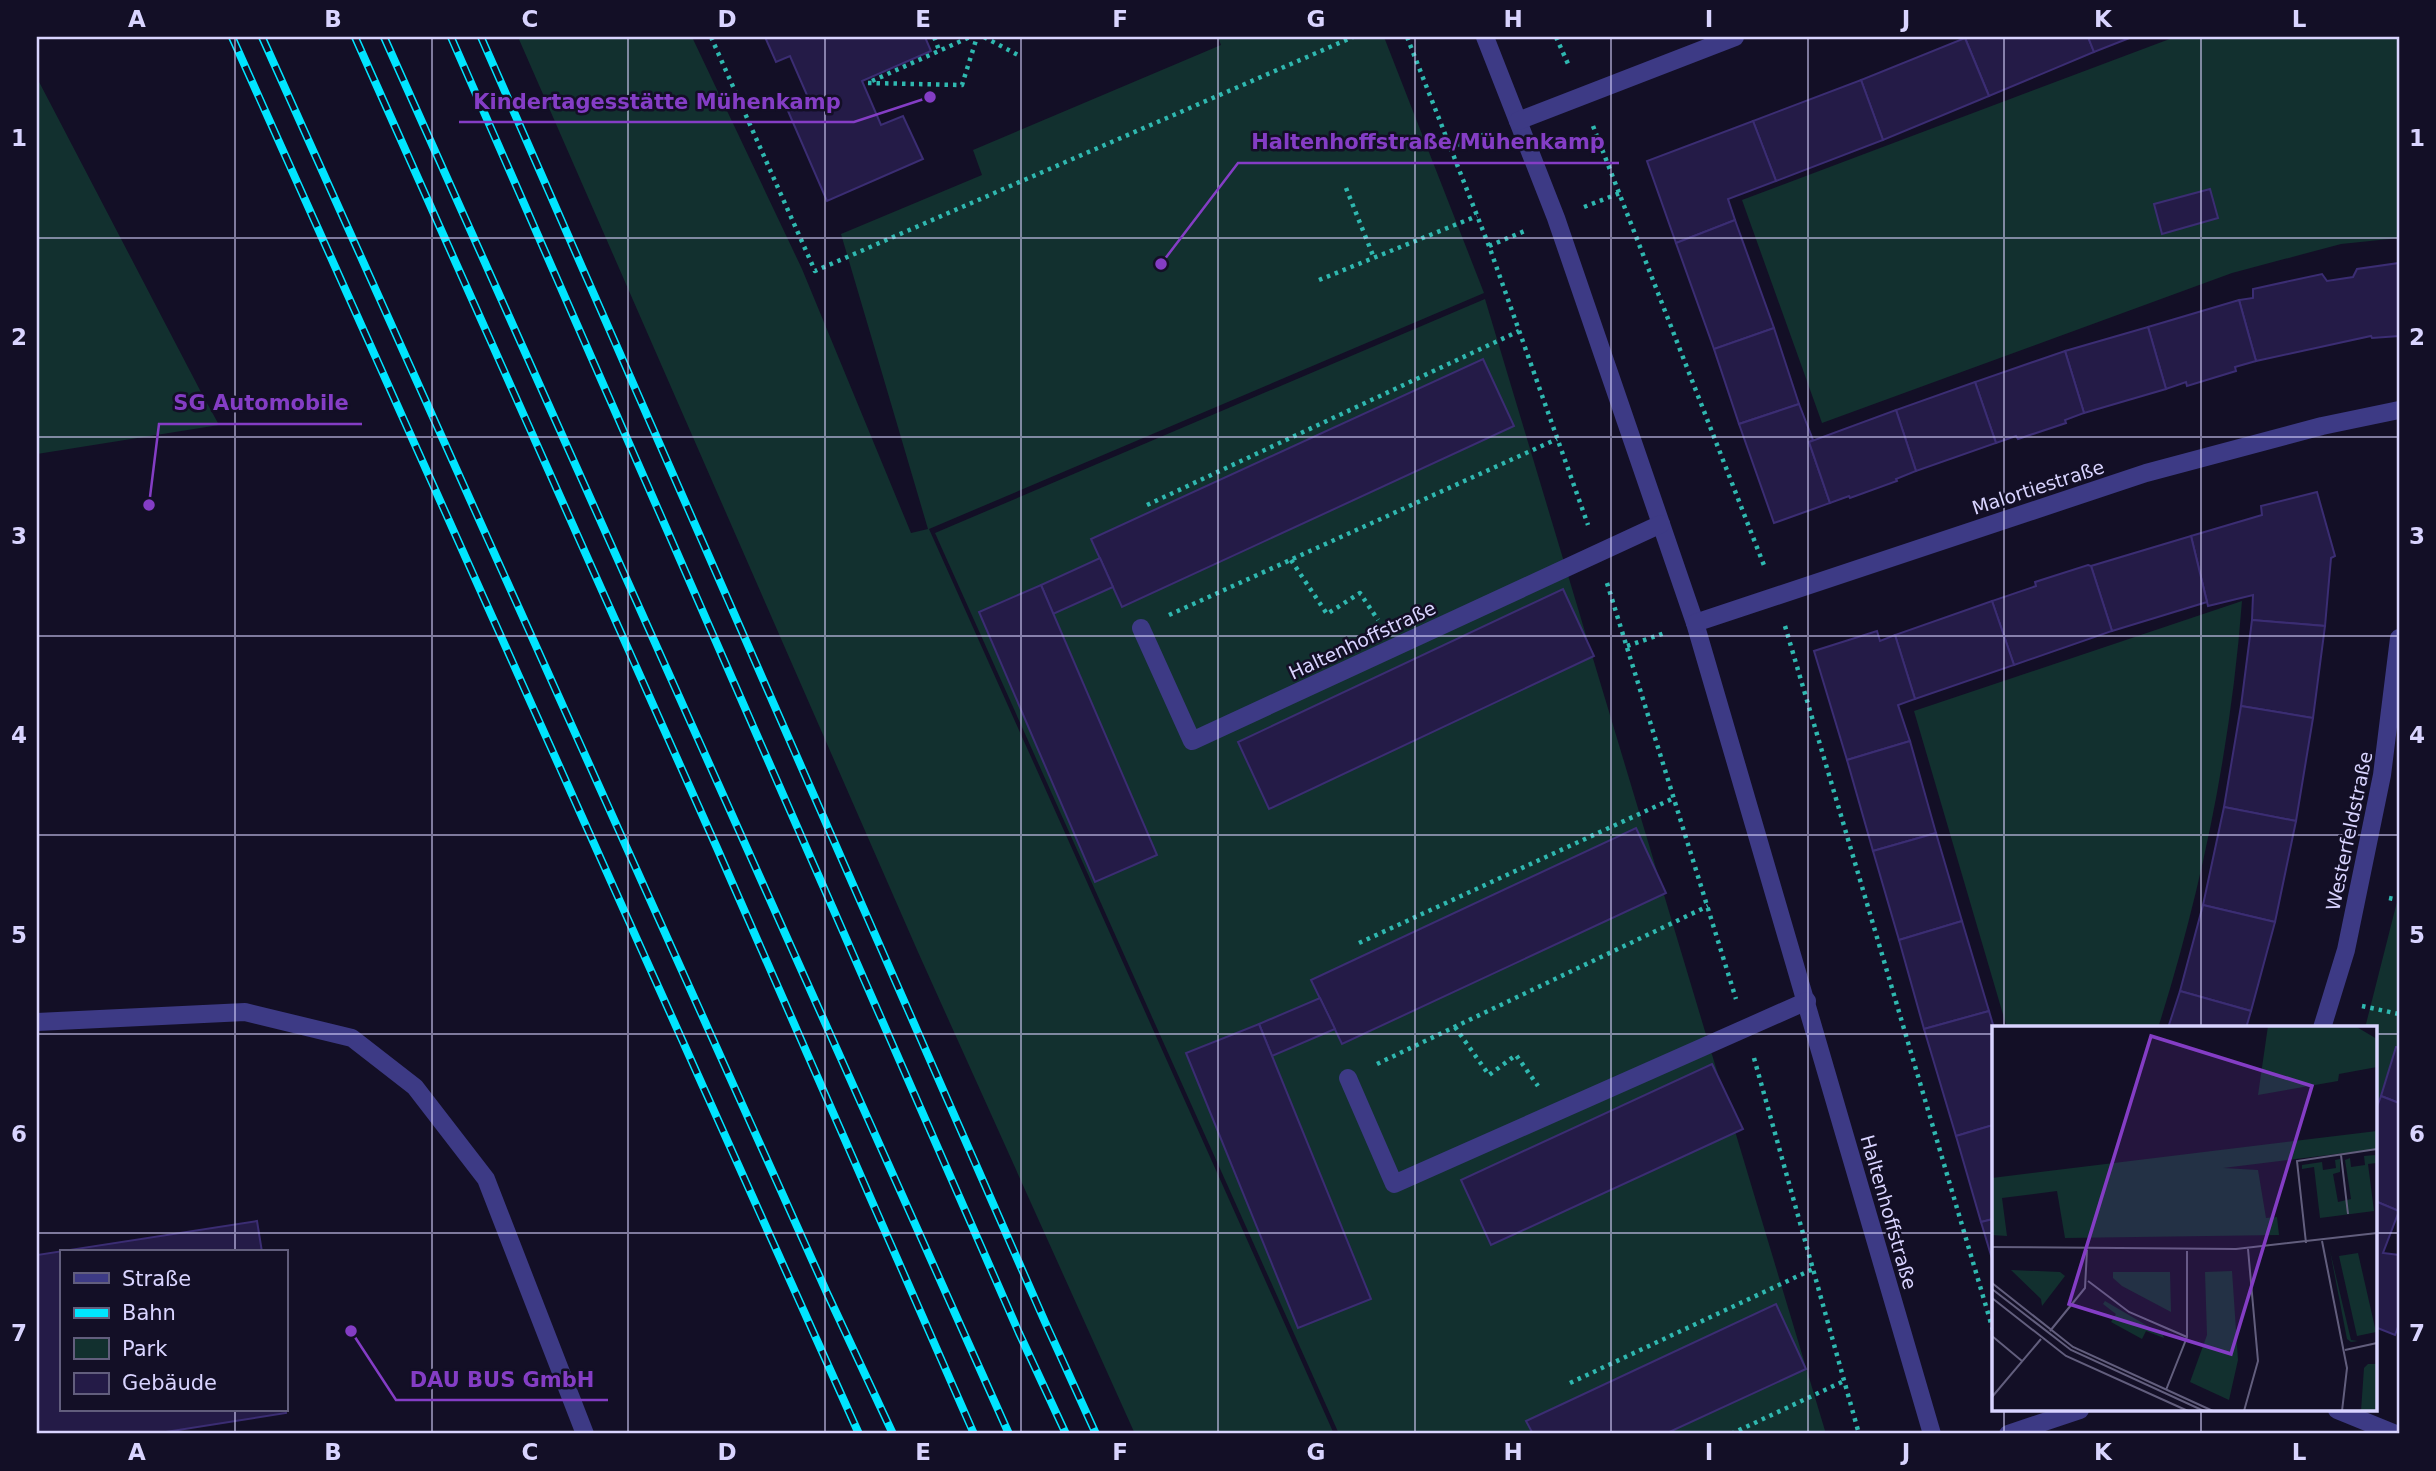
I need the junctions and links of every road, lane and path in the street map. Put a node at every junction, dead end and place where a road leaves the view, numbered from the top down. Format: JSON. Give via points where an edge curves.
{"nodes":[{"id":1,"x":711,"y":37,"type":"edge"},
{"id":2,"x":934,"y":37,"type":"edge"},
{"id":3,"x":970,"y":37,"type":"edge"},
{"id":4,"x":977,"y":37,"type":"edge"},
{"id":5,"x":984,"y":37,"type":"edge"},
{"id":6,"x":1353,"y":37,"type":"edge"},
{"id":7,"x":1407,"y":37,"type":"edge"},
{"id":8,"x":1485,"y":37,"type":"edge"},
{"id":9,"x":1556,"y":37,"type":"edge"},
{"id":10,"x":1735,"y":37,"type":"edge"},
{"id":11,"x":939,"y":50,"type":"junction"},
{"id":12,"x":1018,"y":55,"type":"dead end"},
{"id":13,"x":1581,"y":95,"type":"junction"},
{"id":14,"x":1518,"y":121,"type":"junction"},
{"id":15,"x":1450,"y":148,"type":"junction"},
{"id":16,"x":1346,"y":188,"type":"dead end"},
{"id":17,"x":1477,"y":216,"type":"junction"},
{"id":18,"x":1374,"y":258,"type":"junction"},
{"id":19,"x":1319,"y":279,"type":"dead end"},
{"id":20,"x":1519,"y":331,"type":"junction"},
{"id":21,"x":2399,"y":410,"type":"edge"},
{"id":22,"x":1557,"y":439,"type":"junction"},
{"id":23,"x":1147,"y":505,"type":"dead end"},
{"id":24,"x":1661,"y":524,"type":"junction"},
{"id":25,"x":1598,"y":554,"type":"junction"},
{"id":26,"x":1291,"y":560,"type":"junction"},
{"id":27,"x":1776,"y":596,"type":"junction"},
{"id":28,"x":1695,"y":623,"type":"junction"},
{"id":29,"x":1141,"y":628,"type":"joint"},
{"id":30,"x":2399,"y":638,"type":"edge"},
{"id":31,"x":1627,"y":646,"type":"junction"},
{"id":32,"x":1396,"y":647,"type":"junction"},
{"id":33,"x":1674,"y":798,"type":"junction"},
{"id":34,"x":1708,"y":906,"type":"junction"},
{"id":35,"x":1359,"y":943,"type":"dead end"},
{"id":36,"x":1807,"y":1000,"type":"junction"},
{"id":37,"x":37,"y":1022,"type":"edge"},
{"id":38,"x":2323,"y":1026,"type":"edge"},
{"id":39,"x":1455,"y":1027,"type":"junction"},
{"id":40,"x":1745,"y":1028,"type":"junction"},
{"id":41,"x":1348,"y":1079,"type":"joint"},
{"id":42,"x":1557,"y":1112,"type":"junction"},
{"id":43,"x":1813,"y":1269,"type":"junction"},
{"id":44,"x":1992,"y":1327,"type":"edge"},
{"id":45,"x":1844,"y":1381,"type":"junction"},
{"id":46,"x":1570,"y":1383,"type":"dead end"},
{"id":47,"x":2074,"y":1412,"type":"edge"},
{"id":48,"x":2342,"y":1412,"type":"edge"},
{"id":49,"x":584,"y":1434,"type":"edge"},
{"id":50,"x":1731,"y":1434,"type":"edge"},
{"id":51,"x":1859,"y":1434,"type":"edge"},
{"id":52,"x":1932,"y":1434,"type":"edge"},
{"id":53,"x":2008,"y":1434,"type":"edge"},
{"id":54,"x":2396,"y":1434,"type":"edge"}],
"edges":[{"from":1,"to":6,"type":"path","via":[[814,271]]},
{"from":2,"to":11,"type":"path"},
{"from":3,"to":11,"type":"path"},
{"from":4,"to":11,"type":"path","via":[[962,85],[868,83]]},
{"from":5,"to":12,"type":"path"},
{"from":7,"to":15,"type":"path"},
{"from":8,"to":14,"type":"street","name":"Haltenhoffstraße"},
{"from":9,"to":13,"type":"path"},
{"from":10,"to":13,"type":"street"},
{"from":13,"to":14,"type":"street"},
{"from":13,"to":27,"type":"path"},
{"from":14,"to":15,"type":"path"},
{"from":14,"to":24,"type":"street","name":"Haltenhoffstraße"},
{"from":15,"to":17,"type":"path"},
{"from":16,"to":18,"type":"path"},
{"from":17,"to":18,"type":"path"},
{"from":17,"to":20,"type":"path"},
{"from":18,"to":19,"type":"path"},
{"from":20,"to":22,"type":"path"},
{"from":20,"to":23,"type":"path"},
{"from":21,"to":27,"type":"street","name":"Malortiestraße","via":[[2146,473]]},
{"from":22,"to":25,"type":"path"},
{"from":22,"to":26,"type":"path"},
{"from":24,"to":25,"type":"street","name":"Haltenhoffstraße"},
{"from":24,"to":28,"type":"street","name":"Haltenhoffstraße"},
{"from":25,"to":31,"type":"path"},
{"from":25,"to":32,"type":"street","name":"Haltenhoffstraße"},
{"from":26,"to":29,"type":"path"},
{"from":26,"to":32,"type":"path","via":[[1327,614],[1360,593]]},
{"from":27,"to":28,"type":"street","name":"Malortiestraße"},
{"from":27,"to":44,"type":"path"},
{"from":28,"to":31,"type":"path"},
{"from":28,"to":36,"type":"street","name":"Haltenhoffstraße"},
{"from":29,"to":32,"type":"street","name":"Haltenhoffstraße","via":[[1192,741]]},
{"from":30,"to":38,"type":"street","name":"Westerfeldstraße","via":[[2382,775],[2346,950]]},
{"from":31,"to":33,"type":"path"},
{"from":33,"to":34,"type":"path"},
{"from":33,"to":35,"type":"path"},
{"from":34,"to":39,"type":"path"},
{"from":34,"to":40,"type":"path"},
{"from":36,"to":40,"type":"street"},
{"from":36,"to":52,"type":"street","name":"Haltenhoffstraße"},
{"from":37,"to":49,"type":"street","via":[[245,1012],[352,1038],[415,1087],[486,1179]]},
{"from":39,"to":41,"type":"path"},
{"from":39,"to":42,"type":"path","via":[[1489,1075],[1516,1055]]},
{"from":40,"to":42,"type":"street"},
{"from":40,"to":43,"type":"path"},
{"from":41,"to":42,"type":"street","via":[[1394,1184]]},
{"from":43,"to":45,"type":"path"},
{"from":43,"to":46,"type":"path"},
{"from":45,"to":50,"type":"path"},
{"from":45,"to":51,"type":"path"},
{"from":47,"to":53,"type":"street"},
{"from":48,"to":54,"type":"street"}]}
